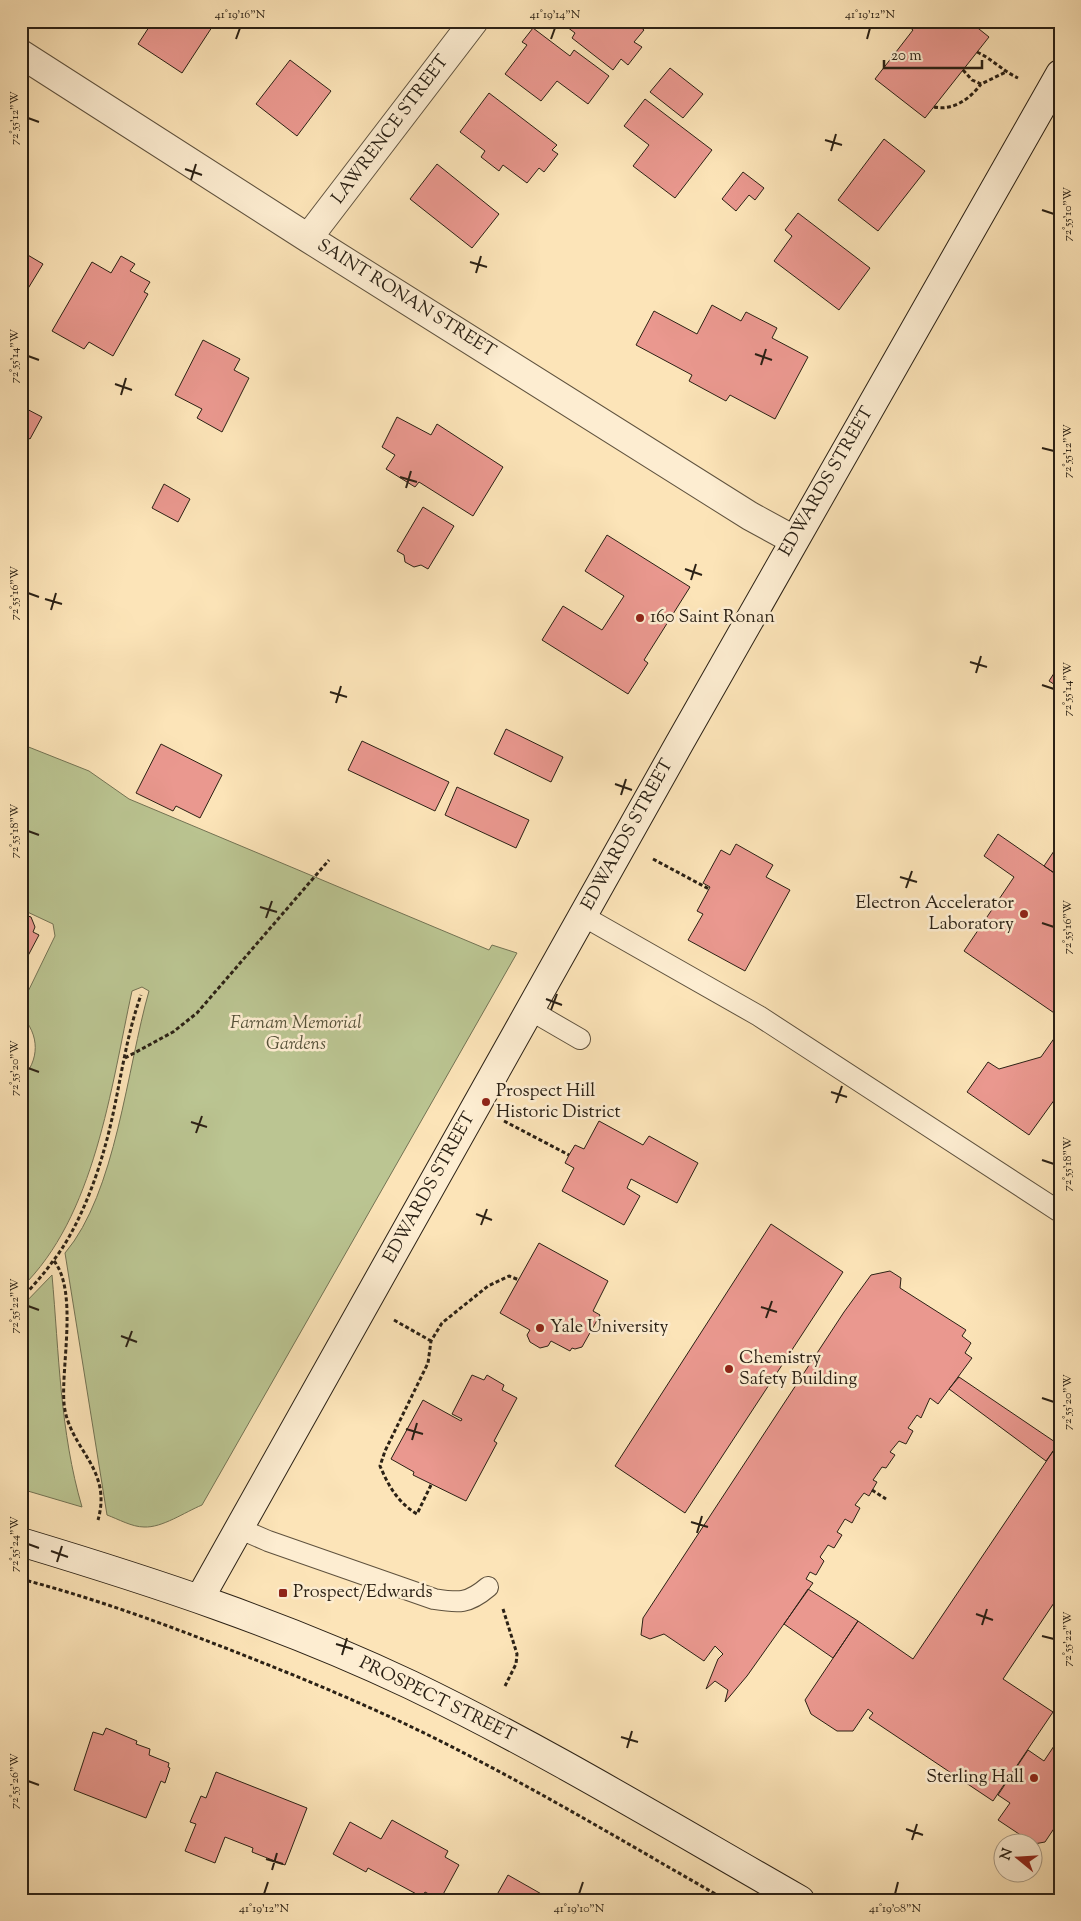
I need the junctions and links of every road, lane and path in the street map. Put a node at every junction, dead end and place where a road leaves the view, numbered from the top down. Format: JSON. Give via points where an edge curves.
{"nodes":[{"id":1,"x":474,"y":21,"type":"edge"},
{"id":2,"x":977,"y":52,"type":"dead end"},
{"id":3,"x":21,"y":54,"type":"edge"},
{"id":4,"x":963,"y":70,"type":"dead end"},
{"id":5,"x":1006,"y":72,"type":"junction"},
{"id":6,"x":1060,"y":74,"type":"edge"},
{"id":7,"x":1018,"y":78,"type":"dead end"},
{"id":8,"x":981,"y":84,"type":"junction"},
{"id":9,"x":934,"y":107,"type":"dead end"},
{"id":10,"x":308,"y":238,"type":"junction"},
{"id":11,"x":794,"y":540,"type":"junction"},
{"id":12,"x":653,"y":858,"type":"dead end"},
{"id":13,"x":329,"y":860,"type":"dead end"},
{"id":14,"x":709,"y":889,"type":"dead end"},
{"id":15,"x":583,"y":916,"type":"junction"},
{"id":16,"x":141,"y":994,"type":"dead end"},
{"id":17,"x":530,"y":1010,"type":"junction"},
{"id":18,"x":21,"y":1026,"type":"edge"},
{"id":19,"x":580,"y":1039,"type":"dead end"},
{"id":20,"x":124,"y":1059,"type":"junction"},
{"id":21,"x":21,"y":1067,"type":"edge"},
{"id":22,"x":504,"y":1121,"type":"dead end"},
{"id":23,"x":569,"y":1155,"type":"dead end"},
{"id":24,"x":1060,"y":1212,"type":"edge"},
{"id":25,"x":54,"y":1261,"type":"junction"},
{"id":26,"x":518,"y":1280,"type":"dead end"},
{"id":27,"x":21,"y":1299,"type":"edge"},
{"id":28,"x":394,"y":1320,"type":"dead end"},
{"id":29,"x":431,"y":1341,"type":"junction"},
{"id":30,"x":431,"y":1485,"type":"dead end"},
{"id":31,"x":872,"y":1490,"type":"dead end"},
{"id":32,"x":886,"y":1499,"type":"dead end"},
{"id":33,"x":98,"y":1520,"type":"dead end"},
{"id":34,"x":238,"y":1528,"type":"junction"},
{"id":35,"x":21,"y":1542,"type":"edge"},
{"id":36,"x":21,"y":1580,"type":"edge"},
{"id":37,"x":488,"y":1587,"type":"joint"},
{"id":38,"x":200,"y":1598,"type":"junction"},
{"id":39,"x":505,"y":1686,"type":"dead end"},
{"id":40,"x":726,"y":1900,"type":"edge"},
{"id":41,"x":800,"y":1900,"type":"edge"}],
"edges":[{"from":1,"to":10,"type":"main road","name":"LAWRENCE STREET"},
{"from":2,"to":5,"type":"path"},
{"from":3,"to":10,"type":"main road","name":"SAINT RONAN STREET"},
{"from":4,"to":8,"type":"path"},
{"from":5,"to":7,"type":"path"},
{"from":5,"to":8,"type":"path"},
{"from":6,"to":11,"type":"main road","name":"EDWARDS STREET"},
{"from":8,"to":9,"type":"path","via":[[974,94],[959,104],[943,109]]},
{"from":10,"to":11,"type":"main road","name":"SAINT RONAN STREET","via":[[750,516]]},
{"from":11,"to":15,"type":"main road","name":"EDWARDS STREET"},
{"from":12,"to":14,"type":"path"},
{"from":13,"to":20,"type":"path","via":[[197,1013],[173,1032]]},
{"from":15,"to":17,"type":"main road","name":"EDWARDS STREET"},
{"from":15,"to":24,"type":"lane","via":[[759,1016]]},
{"from":16,"to":20,"type":"path","via":[[130,1025]]},
{"from":17,"to":19,"type":"lane"},
{"from":17,"to":34,"type":"main road","name":"EDWARDS STREET"},
{"from":18,"to":21,"type":"path","via":[[28,1046]]},
{"from":20,"to":25,"type":"path","via":[[104,1150],[70,1235]]},
{"from":22,"to":23,"type":"path"},
{"from":25,"to":27,"type":"path"},
{"from":25,"to":33,"type":"path","via":[[63,1278],[66,1320],[64,1404],[68,1423],[96,1472],[102,1496]]},
{"from":26,"to":29,"type":"path","via":[[509,1276],[488,1286],[442,1323]]},
{"from":28,"to":29,"type":"path"},
{"from":29,"to":30,"type":"path","via":[[428,1363],[380,1466],[388,1486],[417,1514]]},
{"from":31,"to":32,"type":"path"},
{"from":34,"to":37,"type":"lane","via":[[434,1599],[456,1603],[474,1599]]},
{"from":34,"to":38,"type":"main road","name":"EDWARDS STREET"},
{"from":35,"to":38,"type":"main road","name":"PROSPECT STREET"},
{"from":36,"to":40,"type":"path","via":[[109,1605],[187,1633],[357,1702],[513,1779]]},
{"from":37,"to":39,"type":"path","via":[[502,1606],[517,1654],[516,1664]]},
{"from":38,"to":41,"type":"main road","name":"PROSPECT STREET","via":[[412,1685],[541,1752]]}]}
